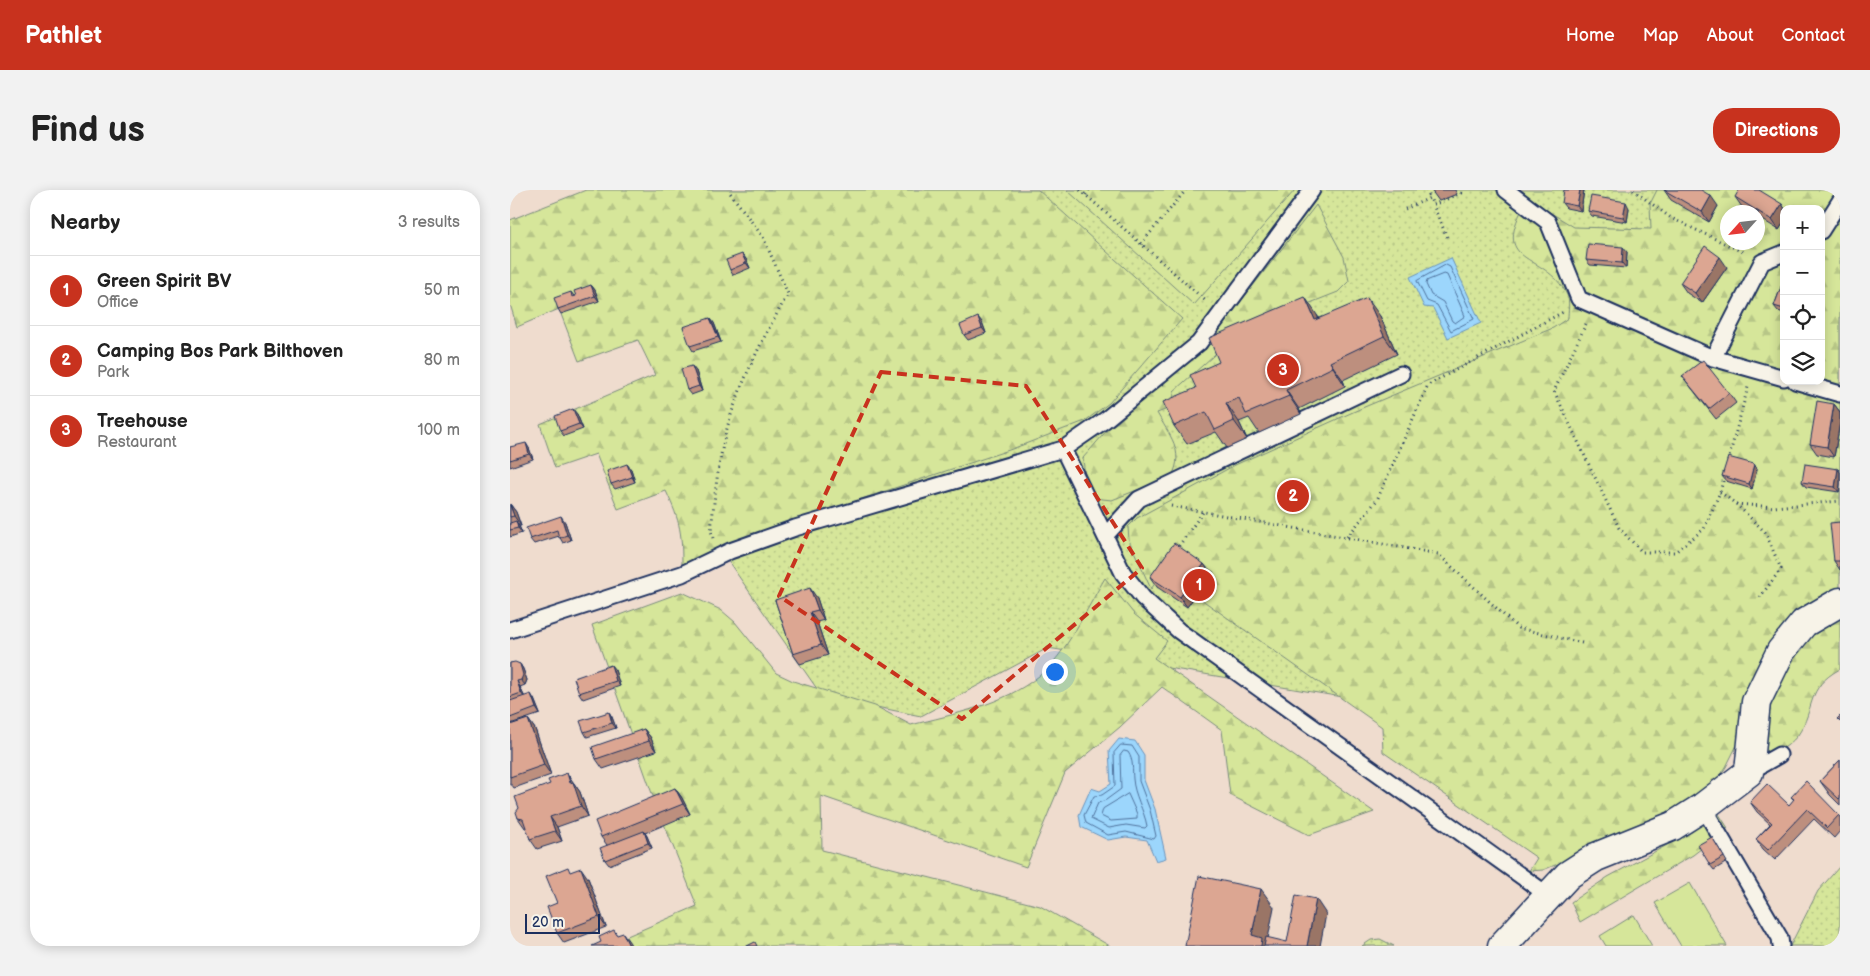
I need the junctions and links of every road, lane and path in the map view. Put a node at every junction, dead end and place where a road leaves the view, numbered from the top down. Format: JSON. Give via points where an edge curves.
{"nodes":[{"id":1,"x":728,"y":190,"type":"edge"},
{"id":2,"x":1080,"y":190,"type":"edge"},
{"id":3,"x":1090,"y":190,"type":"edge"},
{"id":4,"x":1186,"y":190,"type":"edge"},
{"id":5,"x":1312,"y":190,"type":"edge"},
{"id":6,"x":1426,"y":190,"type":"edge"},
{"id":7,"x":1459,"y":190,"type":"edge"},
{"id":8,"x":1506,"y":190,"type":"edge"},
{"id":9,"x":1633,"y":190,"type":"edge"},
{"id":10,"x":1086,"y":195,"type":"junction"},
{"id":11,"x":1430,"y":198,"type":"junction"},
{"id":12,"x":1840,"y":201,"type":"edge"},
{"id":13,"x":1433,"y":205,"type":"junction"},
{"id":14,"x":1405,"y":209,"type":"dead end"},
{"id":15,"x":1825,"y":225,"type":"edge"},
{"id":16,"x":1446,"y":237,"type":"dead end"},
{"id":17,"x":1141,"y":244,"type":"junction"},
{"id":18,"x":1780,"y":255,"type":"edge"},
{"id":19,"x":1762,"y":262,"type":"junction"},
{"id":20,"x":1589,"y":303,"type":"junction"},
{"id":21,"x":1220,"y":314,"type":"junction"},
{"id":22,"x":1713,"y":358,"type":"junction"},
{"id":23,"x":1752,"y":369,"type":"junction"},
{"id":24,"x":1401,"y":374,"type":"dead end"},
{"id":25,"x":1780,"y":377,"type":"edge"},
{"id":26,"x":1810,"y":385,"type":"edge"},
{"id":27,"x":1840,"y":394,"type":"edge"},
{"id":28,"x":1063,"y":449,"type":"junction"},
{"id":29,"x":1727,"y":464,"type":"edge"},
{"id":30,"x":1725,"y":473,"type":"edge"},
{"id":31,"x":1720,"y":492,"type":"junction"},
{"id":32,"x":1138,"y":499,"type":"junction"},
{"id":33,"x":1840,"y":501,"type":"edge"},
{"id":34,"x":1736,"y":504,"type":"junction"},
{"id":35,"x":1203,"y":512,"type":"junction"},
{"id":36,"x":1105,"y":536,"type":"junction"},
{"id":37,"x":1347,"y":537,"type":"junction"},
{"id":38,"x":1176,"y":551,"type":"edge"},
{"id":39,"x":717,"y":557,"type":"junction"},
{"id":40,"x":1760,"y":597,"type":"dead end"},
{"id":41,"x":1840,"y":602,"type":"edge"},
{"id":42,"x":510,"y":630,"type":"edge"},
{"id":43,"x":1582,"y":643,"type":"dead end"},
{"id":44,"x":1779,"y":755,"type":"dead end"},
{"id":45,"x":1748,"y":772,"type":"junction"},
{"id":46,"x":1703,"y":807,"type":"junction"},
{"id":47,"x":1549,"y":896,"type":"junction"},
{"id":48,"x":1502,"y":946,"type":"edge"},
{"id":49,"x":1781,"y":946,"type":"edge"}],
"edges":[{"from":1,"to":39,"type":"path","via":[[763,237],[788,294],[767,331],[731,415],[716,480],[711,531]]},
{"from":2,"to":10,"type":"path"},
{"from":3,"to":10,"type":"path"},
{"from":4,"to":17,"type":"path"},
{"from":5,"to":21,"type":"lane"},
{"from":6,"to":11,"type":"path"},
{"from":7,"to":13,"type":"path","via":[[1461,193]]},
{"from":8,"to":20,"type":"lane","via":[[1548,222],[1579,299]]},
{"from":9,"to":19,"type":"path","via":[[1671,218]]},
{"from":10,"to":17,"type":"path"},
{"from":11,"to":13,"type":"path"},
{"from":11,"to":14,"type":"path"},
{"from":12,"to":15,"type":"lane"},
{"from":13,"to":16,"type":"path"},
{"from":17,"to":21,"type":"path"},
{"from":18,"to":19,"type":"lane"},
{"from":19,"to":22,"type":"lane"},
{"from":20,"to":22,"type":"lane"},
{"from":20,"to":31,"type":"path","via":[[1554,391],[1618,528],[1642,552],[1675,552],[1704,529]]},
{"from":20,"to":37,"type":"path","via":[[1428,385],[1377,500]]},
{"from":21,"to":28,"type":"lane","via":[[1199,343]]},
{"from":22,"to":23,"type":"lane"},
{"from":23,"to":25,"type":"lane"},
{"from":23,"to":29,"type":"path"},
{"from":24,"to":32,"type":"lane"},
{"from":26,"to":27,"type":"lane"},
{"from":28,"to":36,"type":"lane"},
{"from":28,"to":39,"type":"lane","via":[[795,528]]},
{"from":30,"to":31,"type":"path"},
{"from":31,"to":34,"type":"path"},
{"from":32,"to":35,"type":"path"},
{"from":32,"to":36,"type":"lane"},
{"from":33,"to":34,"type":"path","via":[[1774,507]]},
{"from":34,"to":40,"type":"path","via":[[1764,532],[1781,569]]},
{"from":35,"to":37,"type":"path"},
{"from":35,"to":38,"type":"path"},
{"from":36,"to":47,"type":"lane","via":[[1123,573],[1178,631]]},
{"from":37,"to":43,"type":"path","via":[[1438,554],[1518,628]]},
{"from":39,"to":42,"type":"lane","via":[[682,574]]},
{"from":41,"to":45,"type":"street","via":[[1804,623],[1781,651],[1756,702]]},
{"from":44,"to":45,"type":"lane"},
{"from":45,"to":46,"type":"street"},
{"from":46,"to":47,"type":"street","via":[[1673,826],[1596,857],[1568,875]]},
{"from":46,"to":49,"type":"lane","via":[[1780,938]]},
{"from":47,"to":48,"type":"street"}]}
